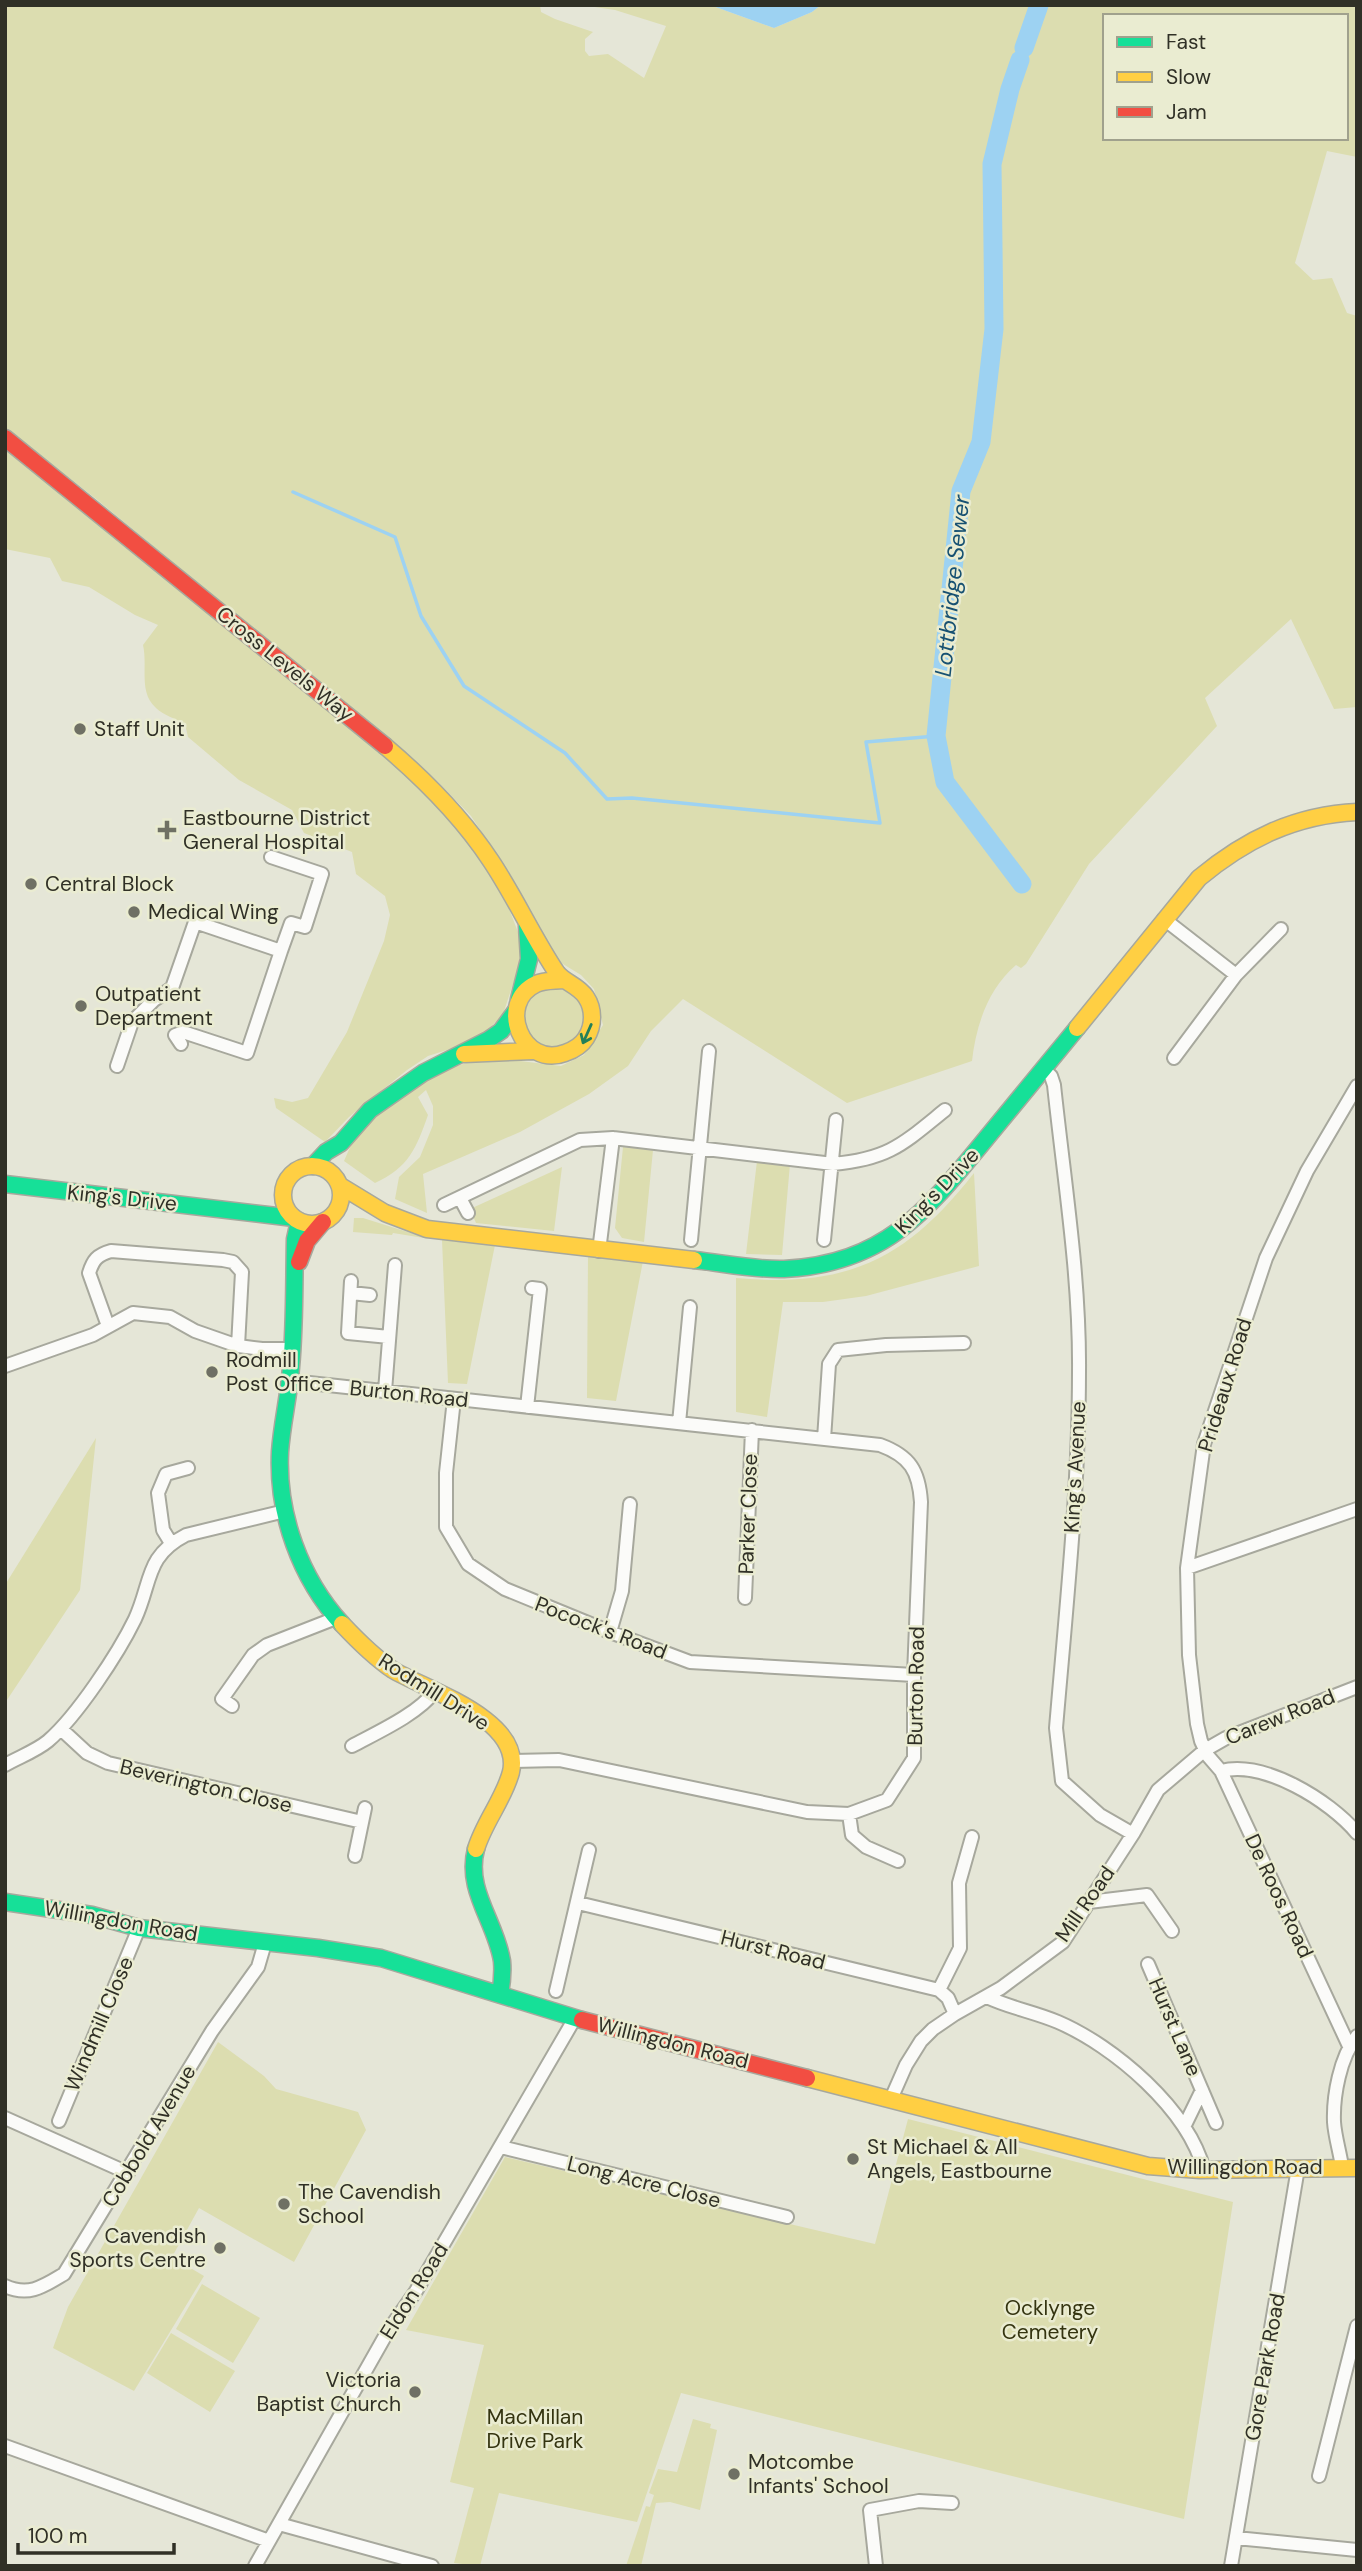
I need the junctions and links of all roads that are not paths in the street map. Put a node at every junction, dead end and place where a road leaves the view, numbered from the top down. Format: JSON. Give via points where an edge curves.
{"nodes":[{"id":1,"x":5,"y":438,"type":"edge"},
{"id":2,"x":1357,"y":812,"type":"edge"},
{"id":3,"x":271,"y":857,"type":"dead end"},
{"id":4,"x":1164,"y":919,"type":"junction"},
{"id":5,"x":527,"y":926,"type":"junction"},
{"id":6,"x":1280,"y":929,"type":"dead end"},
{"id":7,"x":281,"y":951,"type":"junction"},
{"id":8,"x":1236,"y":975,"type":"junction"},
{"id":9,"x":563,"y":980,"type":"junction"},
{"id":10,"x":517,"y":1006,"type":"junction"},
{"id":11,"x":181,"y":1044,"type":"dead end"},
{"id":12,"x":533,"y":1051,"type":"junction"},
{"id":13,"x":709,"y":1051,"type":"dead end"},
{"id":14,"x":458,"y":1054,"type":"junction"},
{"id":15,"x":1174,"y":1058,"type":"dead end"},
{"id":16,"x":117,"y":1066,"type":"dead end"},
{"id":17,"x":1044,"y":1069,"type":"junction"},
{"id":18,"x":1355,"y":1093,"type":"edge"},
{"id":19,"x":946,"y":1110,"type":"dead end"},
{"id":20,"x":836,"y":1120,"type":"dead end"},
{"id":21,"x":612,"y":1138,"type":"junction"},
{"id":22,"x":341,"y":1143,"type":"junction"},
{"id":23,"x":699,"y":1149,"type":"junction"},
{"id":24,"x":833,"y":1164,"type":"junction"},
{"id":25,"x":313,"y":1167,"type":"junction"},
{"id":26,"x":338,"y":1183,"type":"junction"},
{"id":27,"x":5,"y":1184,"type":"edge"},
{"id":28,"x":285,"y":1184,"type":"junction"},
{"id":29,"x":460,"y":1198,"type":"junction"},
{"id":30,"x":444,"y":1205,"type":"dead end"},
{"id":31,"x":238,"y":1210,"type":"junction"},
{"id":32,"x":385,"y":1213,"type":"junction"},
{"id":33,"x":468,"y":1213,"type":"dead end"},
{"id":34,"x":296,"y":1219,"type":"junction"},
{"id":35,"x":326,"y":1221,"type":"junction"},
{"id":36,"x":691,"y":1240,"type":"dead end"},
{"id":37,"x":824,"y":1240,"type":"dead end"},
{"id":38,"x":599,"y":1251,"type":"junction"},
{"id":39,"x":396,"y":1265,"type":"dead end"},
{"id":40,"x":295,"y":1275,"type":"junction"},
{"id":41,"x":532,"y":1288,"type":"dead end"},
{"id":42,"x":370,"y":1295,"type":"dead end"},
{"id":43,"x":690,"y":1307,"type":"dead end"},
{"id":44,"x":108,"y":1326,"type":"junction"},
{"id":45,"x":389,"y":1337,"type":"junction"},
{"id":46,"x":964,"y":1343,"type":"dead end"},
{"id":47,"x":238,"y":1346,"type":"junction"},
{"id":48,"x":291,"y":1349,"type":"junction"},
{"id":49,"x":5,"y":1366,"type":"edge"},
{"id":50,"x":290,"y":1381,"type":"junction"},
{"id":51,"x":385,"y":1391,"type":"junction"},
{"id":52,"x":454,"y":1399,"type":"junction"},
{"id":53,"x":527,"y":1407,"type":"junction"},
{"id":54,"x":679,"y":1423,"type":"junction"},
{"id":55,"x":752,"y":1430,"type":"junction"},
{"id":56,"x":824,"y":1439,"type":"junction"},
{"id":57,"x":188,"y":1468,"type":"dead end"},
{"id":58,"x":630,"y":1504,"type":"dead end"},
{"id":59,"x":1357,"y":1509,"type":"edge"},
{"id":60,"x":285,"y":1511,"type":"junction"},
{"id":61,"x":171,"y":1543,"type":"junction"},
{"id":62,"x":1187,"y":1568,"type":"junction"},
{"id":63,"x":745,"y":1598,"type":"dead end"},
{"id":64,"x":336,"y":1618,"type":"junction"},
{"id":65,"x":610,"y":1632,"type":"junction"},
{"id":66,"x":914,"y":1675,"type":"junction"},
{"id":67,"x":1357,"y":1686,"type":"edge"},
{"id":68,"x":435,"y":1691,"type":"junction"},
{"id":69,"x":232,"y":1706,"type":"dead end"},
{"id":70,"x":61,"y":1729,"type":"junction"},
{"id":71,"x":352,"y":1746,"type":"dead end"},
{"id":72,"x":1205,"y":1750,"type":"junction"},
{"id":73,"x":513,"y":1761,"type":"junction"},
{"id":74,"x":5,"y":1765,"type":"edge"},
{"id":75,"x":1221,"y":1771,"type":"junction"},
{"id":76,"x":365,"y":1808,"type":"dead end"},
{"id":77,"x":849,"y":1814,"type":"junction"},
{"id":78,"x":362,"y":1822,"type":"junction"},
{"id":79,"x":1357,"y":1833,"type":"edge"},
{"id":80,"x":1133,"y":1834,"type":"junction"},
{"id":81,"x":972,"y":1837,"type":"dead end"},
{"id":82,"x":589,"y":1850,"type":"dead end"},
{"id":83,"x":355,"y":1856,"type":"dead end"},
{"id":84,"x":898,"y":1861,"type":"dead end"},
{"id":85,"x":5,"y":1902,"type":"edge"},
{"id":86,"x":1089,"y":1902,"type":"junction"},
{"id":87,"x":578,"y":1903,"type":"junction"},
{"id":88,"x":139,"y":1928,"type":"junction"},
{"id":89,"x":1172,"y":1931,"type":"dead end"},
{"id":90,"x":265,"y":1943,"type":"junction"},
{"id":91,"x":1149,"y":1964,"type":"dead end"},
{"id":92,"x":939,"y":1990,"type":"junction"},
{"id":93,"x":556,"y":1991,"type":"dead end"},
{"id":94,"x":500,"y":1994,"type":"junction"},
{"id":95,"x":988,"y":1997,"type":"junction"},
{"id":96,"x":955,"y":2014,"type":"junction"},
{"id":97,"x":575,"y":2018,"type":"junction"},
{"id":98,"x":1353,"y":2041,"type":"edge"},
{"id":99,"x":1202,"y":2090,"type":"junction"},
{"id":100,"x":891,"y":2099,"type":"junction"},
{"id":101,"x":5,"y":2118,"type":"edge"},
{"id":102,"x":59,"y":2120,"type":"dead end"},
{"id":103,"x":1216,"y":2123,"type":"dead end"},
{"id":104,"x":1184,"y":2127,"type":"junction"},
{"id":105,"x":501,"y":2147,"type":"junction"},
{"id":106,"x":1298,"y":2168,"type":"junction"},
{"id":107,"x":1353,"y":2169,"type":"edge"},
{"id":108,"x":1204,"y":2170,"type":"junction"},
{"id":109,"x":128,"y":2173,"type":"junction"},
{"id":110,"x":787,"y":2217,"type":"dead end"},
{"id":111,"x":5,"y":2286,"type":"edge"},
{"id":112,"x":1357,"y":2326,"type":"edge"},
{"id":113,"x":5,"y":2446,"type":"edge"},
{"id":114,"x":1319,"y":2476,"type":"dead end"},
{"id":115,"x":952,"y":2503,"type":"dead end"},
{"id":116,"x":279,"y":2524,"type":"junction"},
{"id":117,"x":1236,"y":2538,"type":"junction"},
{"id":118,"x":269,"y":2541,"type":"junction"},
{"id":119,"x":1357,"y":2550,"type":"edge"},
{"id":120,"x":255,"y":2566,"type":"edge"},
{"id":121,"x":432,"y":2566,"type":"edge"},
{"id":122,"x":876,"y":2566,"type":"edge"},
{"id":123,"x":1231,"y":2566,"type":"edge"}],
"edges":[{"from":1,"to":5,"type":"main road","name":"Cross Levels Way","via":[[369,732],[444,800],[499,872]]},
{"from":2,"to":4,"type":"main road","name":"King's Drive","via":[[1278,827],[1244,844],[1199,878]]},
{"from":3,"to":7,"type":"street","via":[[322,874],[304,927],[291,923]]},
{"from":4,"to":8,"type":"street"},
{"from":4,"to":17,"type":"main road","name":"King's Drive"},
{"from":5,"to":9,"type":"main road","name":"Cross Levels Way"},
{"from":5,"to":10,"type":"main road","name":"Cross Levels Way","via":[[528,959]]},
{"from":6,"to":8,"type":"street"},
{"from":7,"to":11,"type":"street","via":[[247,1053],[183,1032],[175,1035]]},
{"from":7,"to":16,"type":"street","via":[[195,922],[172,988],[132,1022]]},
{"from":8,"to":15,"type":"street"},
{"from":9,"to":10,"type":"main road","name":"Cross Levels Way","via":[[538,982],[527,989]]},
{"from":9,"to":12,"type":"main road","name":"Cross Levels Way","one_way":true,"via":[[585,995],[591,1007],[589,1033],[582,1044],[559,1056]]},
{"from":10,"to":12,"type":"main road","via":[[518,1034]]},
{"from":10,"to":14,"type":"main road","name":"Cross Levels Way","via":[[501,1031]]},
{"from":12,"to":14,"type":"main road","name":"Cross Levels Way"},
{"from":13,"to":23,"type":"street"},
{"from":14,"to":22,"type":"main road","name":"Cross Levels Way","via":[[370,1110]]},
{"from":17,"to":38,"type":"main road","name":"King's Drive","via":[[941,1194],[897,1236],[866,1253],[831,1264],[782,1269]]},
{"from":17,"to":80,"type":"street","name":"King's Avenue","via":[[1054,1085],[1075,1277],[1079,1371],[1073,1536],[1057,1740],[1062,1780],[1100,1815]]},
{"from":18,"to":62,"type":"street","name":"Prideaux Road","via":[[1307,1171],[1266,1258],[1204,1444]]},
{"from":19,"to":24,"type":"street","via":[[899,1147],[864,1161]]},
{"from":20,"to":24,"type":"street"},
{"from":21,"to":23,"type":"street"},
{"from":21,"to":29,"type":"street","via":[[580,1140]]},
{"from":21,"to":38,"type":"street"},
{"from":22,"to":25,"type":"main road","name":"Cross Levels Way"},
{"from":22,"to":26,"type":"main road"},
{"from":23,"to":24,"type":"street"},
{"from":23,"to":36,"type":"street"},
{"from":24,"to":37,"type":"street"},
{"from":25,"to":26,"type":"main road","via":[[323,1168]]},
{"from":25,"to":28,"type":"main road","via":[[296,1172]]},
{"from":26,"to":32,"type":"main road","name":"King's Drive"},
{"from":26,"to":35,"type":"main road","via":[[339,1207]]},
{"from":27,"to":31,"type":"main road","name":"King's Drive"},
{"from":28,"to":31,"type":"main road"},
{"from":28,"to":34,"type":"main road","via":[[285,1205]]},
{"from":29,"to":30,"type":"street"},
{"from":29,"to":33,"type":"street"},
{"from":31,"to":34,"type":"main road","name":"King's Drive"},
{"from":32,"to":35,"type":"main road","name":"King's Drive","via":[[354,1212]]},
{"from":32,"to":38,"type":"main road","name":"King's Drive","via":[[427,1229]]},
{"from":34,"to":35,"type":"main road","via":[[314,1224]]},
{"from":34,"to":40,"type":"main road","name":"Rodmill Drive"},
{"from":35,"to":40,"type":"main road","name":"Rodmill Drive","via":[[307,1241]]},
{"from":39,"to":45,"type":"street"},
{"from":40,"to":48,"type":"main road","name":"Rodmill Drive"},
{"from":41,"to":53,"type":"street","via":[[540,1289]]},
{"from":42,"to":45,"type":"street","via":[[351,1287],[347,1336]]},
{"from":43,"to":54,"type":"street"},
{"from":44,"to":47,"type":"street","via":[[133,1313],[156,1314]]},
{"from":44,"to":47,"type":"street","via":[[89,1273],[100,1254],[111,1251],[223,1260],[233,1262],[242,1272]]},
{"from":44,"to":49,"type":"street"},
{"from":45,"to":51,"type":"street"},
{"from":46,"to":56,"type":"street","via":[[838,1350],[830,1364]]},
{"from":47,"to":48,"type":"street"},
{"from":48,"to":50,"type":"main road","name":"Rodmill Drive"},
{"from":50,"to":51,"type":"street","name":"Burton Road"},
{"from":50,"to":60,"type":"main road","name":"Rodmill Drive","via":[[280,1453]]},
{"from":51,"to":52,"type":"street","name":"Burton Road"},
{"from":52,"to":53,"type":"street","name":"Burton Road"},
{"from":52,"to":65,"type":"street","name":"Pocock's Road","via":[[446,1527],[468,1564],[505,1589]]},
{"from":53,"to":54,"type":"street","name":"Burton Road"},
{"from":54,"to":55,"type":"street","name":"Burton Road"},
{"from":55,"to":56,"type":"street","name":"Burton Road"},
{"from":55,"to":63,"type":"street","name":"Parker Close"},
{"from":56,"to":66,"type":"street","name":"Burton Road","via":[[897,1451],[915,1473],[921,1502]]},
{"from":57,"to":61,"type":"street","via":[[166,1474],[158,1493],[163,1530]]},
{"from":58,"to":65,"type":"street","via":[[622,1591]]},
{"from":59,"to":62,"type":"street"},
{"from":60,"to":61,"type":"street","via":[[186,1535]]},
{"from":60,"to":64,"type":"main road","name":"Rodmill Drive","via":[[299,1560]]},
{"from":61,"to":70,"type":"street","via":[[153,1563],[135,1618],[119,1648]]},
{"from":62,"to":72,"type":"street","name":"Prideaux Road","via":[[1189,1655],[1197,1724]]},
{"from":64,"to":68,"type":"main road","name":"Rodmill Drive","via":[[385,1664]]},
{"from":64,"to":69,"type":"street","via":[[253,1655],[222,1699]]},
{"from":65,"to":66,"type":"street","name":"Pocock's Road","via":[[690,1662]]},
{"from":66,"to":77,"type":"street","name":"Burton Road","via":[[914,1758],[887,1800]]},
{"from":67,"to":72,"type":"street","name":"Carew Road"},
{"from":68,"to":71,"type":"street","via":[[418,1707]]},
{"from":68,"to":73,"type":"main road","name":"Rodmill Drive","via":[[491,1723]]},
{"from":70,"to":74,"type":"street","via":[[45,1744]]},
{"from":70,"to":78,"type":"street","name":"Beverington Close","via":[[87,1753],[108,1763]]},
{"from":72,"to":75,"type":"street","name":"De Roos Road"},
{"from":72,"to":80,"type":"street","name":"Mill Road","via":[[1158,1790]]},
{"from":73,"to":77,"type":"street","name":"Burton Road","via":[[559,1760],[807,1812]]},
{"from":73,"to":94,"type":"main road","via":[[473,1862],[477,1892],[505,1970]]},
{"from":75,"to":79,"type":"street","via":[[1236,1767],[1282,1780],[1332,1809]]},
{"from":75,"to":98,"type":"street","name":"De Roos Road"},
{"from":76,"to":78,"type":"street"},
{"from":77,"to":84,"type":"street","via":[[852,1835],[866,1847]]},
{"from":78,"to":83,"type":"street"},
{"from":80,"to":86,"type":"street","name":"Mill Road"},
{"from":81,"to":92,"type":"street","via":[[960,1883],[959,1953]]},
{"from":82,"to":87,"type":"street"},
{"from":85,"to":88,"type":"main road","name":"Willingdon Road","via":[[92,1915]]},
{"from":86,"to":89,"type":"street","via":[[1147,1895]]},
{"from":86,"to":95,"type":"street","name":"Mill Road","via":[[1063,1942]]},
{"from":87,"to":92,"type":"street","name":"Hurst Road"},
{"from":87,"to":93,"type":"street"},
{"from":88,"to":90,"type":"main road","name":"Willingdon Road"},
{"from":88,"to":102,"type":"street","name":"Windmill Close"},
{"from":90,"to":94,"type":"main road","name":"Willingdon Road","via":[[381,1958]]},
{"from":90,"to":109,"type":"street","name":"Cobbold Avenue","via":[[258,1967],[212,2031]]},
{"from":91,"to":99,"type":"street","name":"Hurst Lane"},
{"from":92,"to":96,"type":"street"},
{"from":94,"to":97,"type":"main road","name":"Willingdon Road"},
{"from":95,"to":96,"type":"street","name":"Mill Road"},
{"from":95,"to":104,"type":"street","via":[[1091,2038],[1144,2080]]},
{"from":96,"to":100,"type":"street","name":"Mill Road","via":[[921,2041]]},
{"from":97,"to":100,"type":"main road","name":"Willingdon Road"},
{"from":97,"to":105,"type":"street","name":"Eldon Road"},
{"from":98,"to":107,"type":"street","via":[[1336,2089],[1334,2122]]},
{"from":99,"to":103,"type":"street","name":"Hurst Lane"},
{"from":99,"to":104,"type":"street","name":"Hurst Lane"},
{"from":100,"to":108,"type":"main road","name":"Willingdon Road","via":[[1148,2166]]},
{"from":101,"to":109,"type":"street"},
{"from":104,"to":108,"type":"street"},
{"from":105,"to":110,"type":"street","name":"Long Acre Close"},
{"from":105,"to":116,"type":"street","name":"Eldon Road","via":[[388,2331]]},
{"from":106,"to":107,"type":"main road","name":"Willingdon Road"},
{"from":106,"to":108,"type":"main road","name":"Willingdon Road"},
{"from":106,"to":117,"type":"street","name":"Gore Park Road"},
{"from":109,"to":111,"type":"street","name":"Cobbold Avenue","via":[[64,2274],[39,2290]]},
{"from":112,"to":114,"type":"street"},
{"from":113,"to":118,"type":"street"},
{"from":115,"to":122,"type":"street","via":[[919,2501],[870,2510]]},
{"from":116,"to":118,"type":"street","name":"Eldon Road"},
{"from":116,"to":121,"type":"street"},
{"from":117,"to":119,"type":"street"},
{"from":117,"to":123,"type":"street","name":"Gore Park Road"},
{"from":118,"to":120,"type":"street","name":"Eldon Road"}]}
